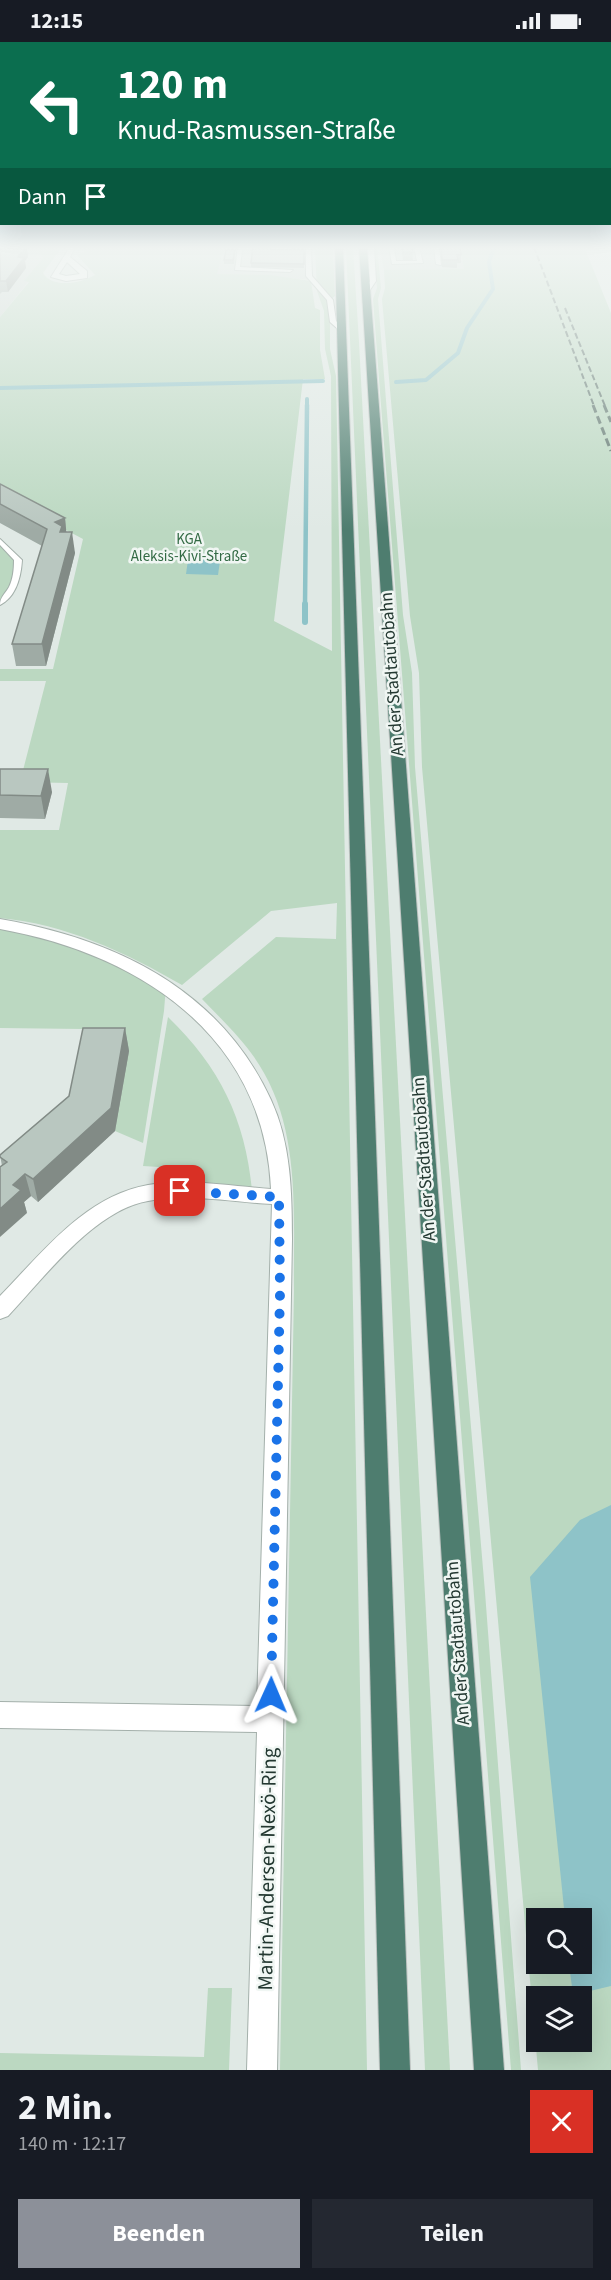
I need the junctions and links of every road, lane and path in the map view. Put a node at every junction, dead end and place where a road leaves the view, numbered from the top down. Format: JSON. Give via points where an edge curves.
{"nodes":[{"id":1,"x":341,"y":342,"type":"edge"},
{"id":2,"x":369,"y":342,"type":"edge"},
{"id":3,"x":0,"y":541,"type":"edge"},
{"id":4,"x":0,"y":603,"type":"edge"},
{"id":5,"x":0,"y":924,"type":"edge"},
{"id":6,"x":279,"y":1197,"type":"junction"},
{"id":7,"x":0,"y":1310,"type":"edge"},
{"id":8,"x":0,"y":1714,"type":"edge"},
{"id":9,"x":270,"y":1719,"type":"junction"},
{"id":10,"x":262,"y":2070,"type":"edge"},
{"id":11,"x":395,"y":2070,"type":"edge"},
{"id":12,"x":489,"y":2070,"type":"edge"}],
"edges":[{"from":1,"to":11,"type":"highway","name":"An der Stadtautobahn"},
{"from":2,"to":12,"type":"highway","name":"An der Stadtautobahn"},
{"from":3,"to":4,"type":"lane","via":[[18,560],[18,574],[16,585]]},
{"from":5,"to":6,"type":"street","name":"Martin-Andersen-Nexö-Ring","via":[[43,931],[103,952],[138,968],[183,999],[221,1037],[253,1083],[267,1113],[276,1148]]},
{"from":6,"to":7,"type":"street","via":[[180,1191],[145,1193],[111,1205]]},
{"from":6,"to":9,"type":"street","name":"Martin-Andersen-Nexö-Ring"},
{"from":8,"to":9,"type":"street"},
{"from":9,"to":10,"type":"street","name":"Martin-Andersen-Nexö-Ring"}]}
